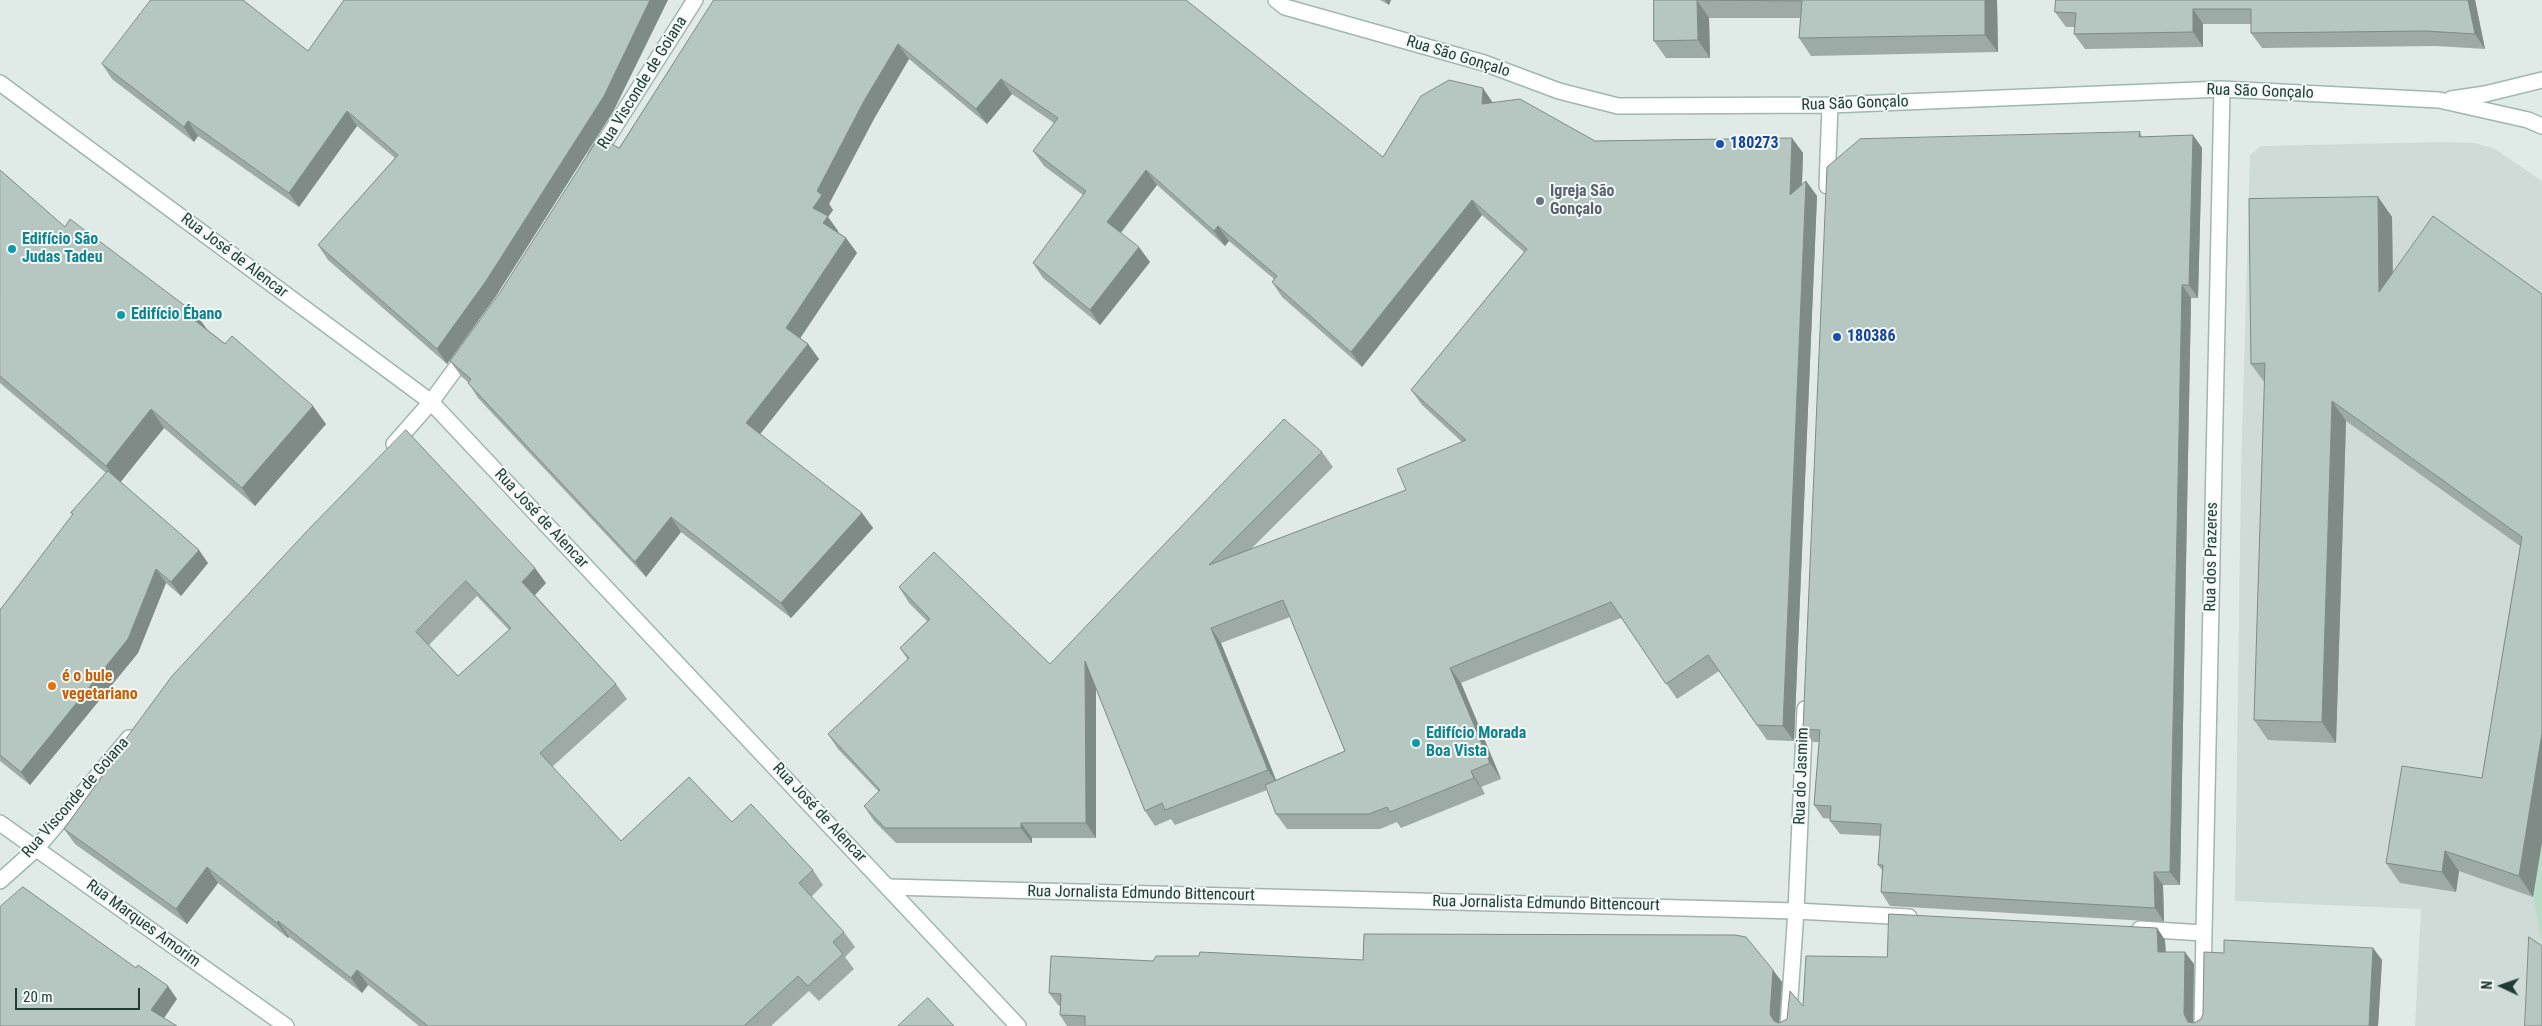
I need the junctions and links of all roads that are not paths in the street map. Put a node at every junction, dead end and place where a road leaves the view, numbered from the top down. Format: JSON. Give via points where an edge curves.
{"nodes":[{"id":1,"x":695,"y":0,"type":"edge"},
{"id":2,"x":1281,"y":3,"type":"edge"},
{"id":3,"x":2542,"y":80,"type":"edge"},
{"id":4,"x":0,"y":83,"type":"edge"},
{"id":5,"x":2222,"y":89,"type":"junction"},
{"id":6,"x":2439,"y":100,"type":"junction"},
{"id":7,"x":1830,"y":105,"type":"junction"},
{"id":8,"x":2542,"y":126,"type":"edge"},
{"id":9,"x":588,"y":169,"type":"edge"},
{"id":10,"x":1826,"y":205,"type":"edge"},
{"id":11,"x":476,"y":340,"type":"edge"},
{"id":12,"x":431,"y":402,"type":"junction"},
{"id":13,"x":384,"y":454,"type":"edge"},
{"id":14,"x":1806,"y":692,"type":"edge"},
{"id":15,"x":138,"y":727,"type":"edge"},
{"id":16,"x":0,"y":823,"type":"edge"},
{"id":17,"x":37,"y":848,"type":"junction"},
{"id":18,"x":0,"y":881,"type":"edge"},
{"id":19,"x":889,"y":887,"type":"junction"},
{"id":20,"x":1796,"y":911,"type":"junction"},
{"id":21,"x":1925,"y":918,"type":"edge"},
{"id":22,"x":2124,"y":929,"type":"edge"},
{"id":23,"x":2203,"y":933,"type":"junction"},
{"id":24,"x":286,"y":1026,"type":"edge"},
{"id":25,"x":1018,"y":1026,"type":"edge"},
{"id":26,"x":1788,"y":1026,"type":"edge"},
{"id":27,"x":2202,"y":1026,"type":"edge"}],
"edges":[{"from":1,"to":9,"type":"street","name":"Rua Visconde de Goiana"},
{"from":2,"to":7,"type":"street","name":"Rua São Gonçalo","via":[[1484,63],[1559,91],[1618,106]]},
{"from":3,"to":6,"type":"street","name":"Rua São Gonçalo","via":[[2485,94]]},
{"from":4,"to":12,"type":"street","name":"Rua José de Alencar"},
{"from":5,"to":6,"type":"street","name":"Rua São Gonçalo"},
{"from":5,"to":7,"type":"street","name":"Rua São Gonçalo"},
{"from":5,"to":23,"type":"street","name":"Rua dos Prazeres"},
{"from":6,"to":8,"type":"street","name":"Rua São Gonçalo"},
{"from":7,"to":10,"type":"street"},
{"from":11,"to":12,"type":"street"},
{"from":12,"to":13,"type":"street"},
{"from":12,"to":19,"type":"street","name":"Rua José de Alencar"},
{"from":14,"to":20,"type":"street","name":"Rua do Jasmim"},
{"from":15,"to":17,"type":"street","name":"Rua Visconde de Goiana"},
{"from":16,"to":17,"type":"street","name":"Rua Marques Amorim"},
{"from":17,"to":18,"type":"street","name":"Rua Visconde de Goiana"},
{"from":17,"to":24,"type":"street","name":"Rua Marques Amorim"},
{"from":19,"to":20,"type":"street","name":"Rua Jornalista Edmundo Bittencourt"},
{"from":19,"to":25,"type":"street","name":"Rua José de Alencar"},
{"from":20,"to":21,"type":"street","name":"Rua Jornalista Edmundo Bittencourt"},
{"from":20,"to":26,"type":"street","name":"Rua do Jasmim"},
{"from":22,"to":23,"type":"street"},
{"from":23,"to":27,"type":"street","name":"Rua dos Prazeres"}]}
